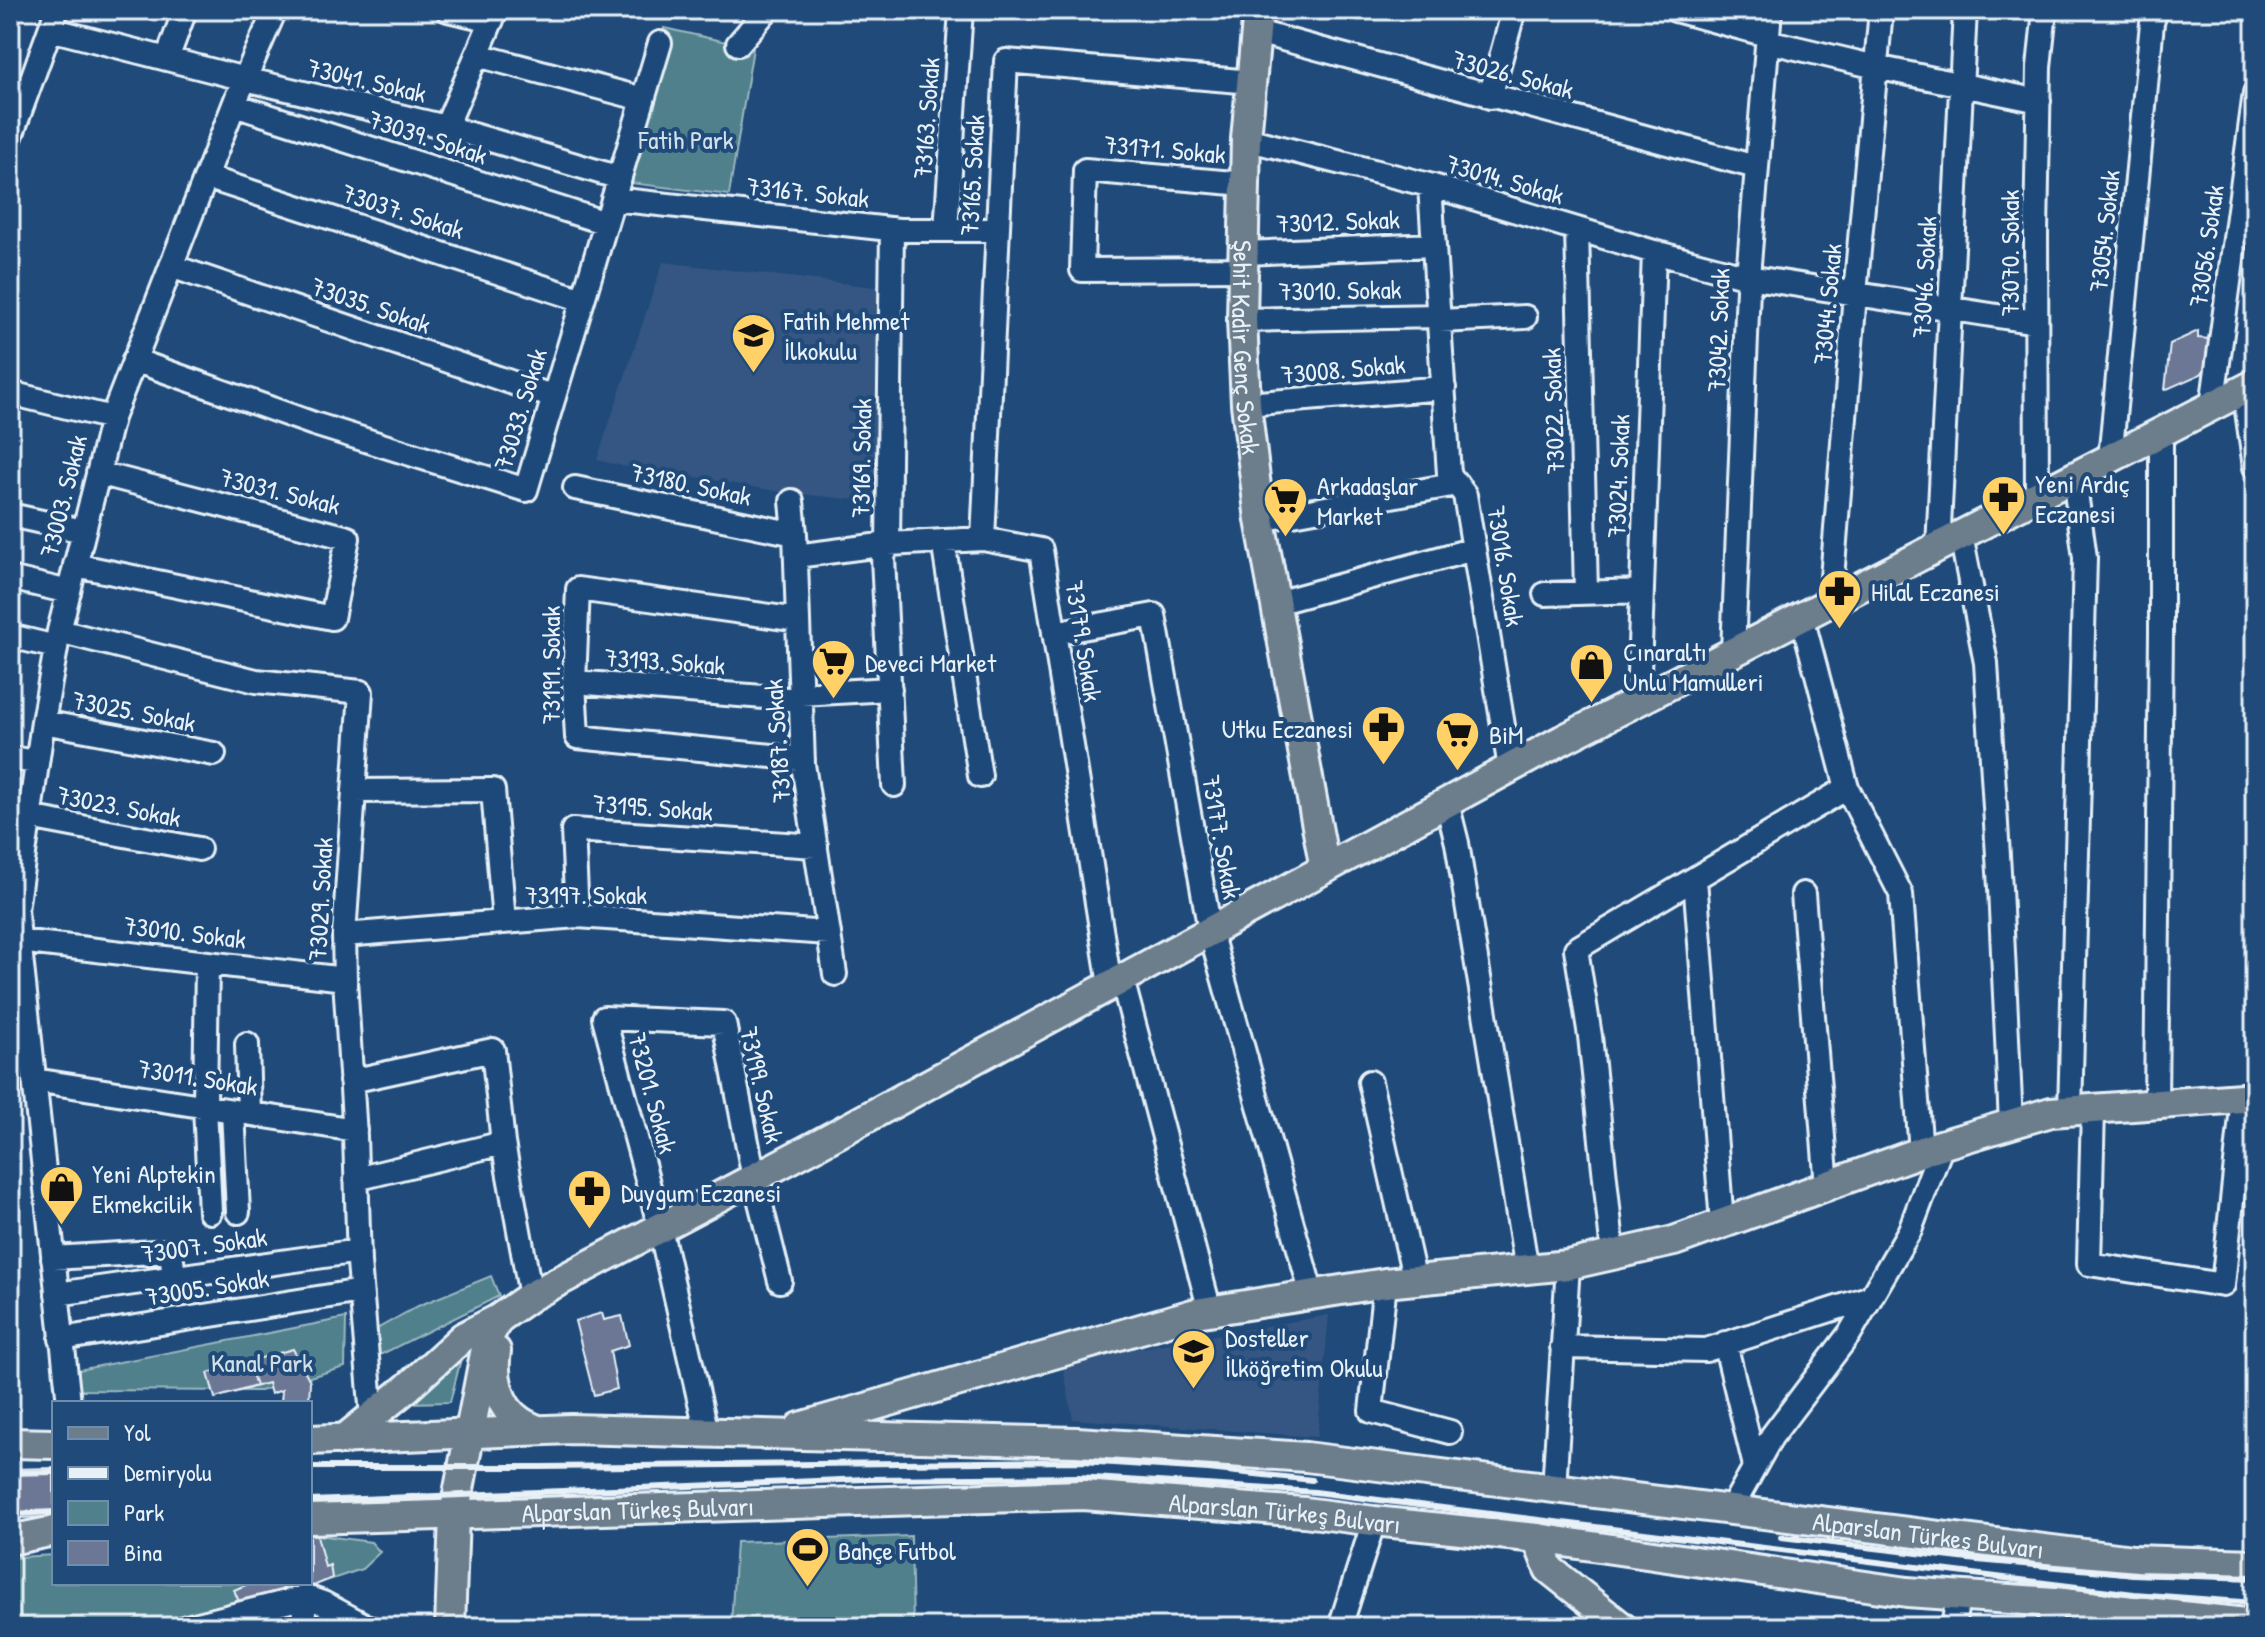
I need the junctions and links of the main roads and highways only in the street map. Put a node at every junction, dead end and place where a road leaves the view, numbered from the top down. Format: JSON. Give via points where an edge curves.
{"nodes":[{"id":1,"x":1254,"y":16,"type":"edge"},
{"id":2,"x":2250,"y":387,"type":"edge"},
{"id":3,"x":1325,"y":869,"type":"junction"},
{"id":4,"x":2249,"y":1098,"type":"edge"},
{"id":5,"x":498,"y":1319,"type":"junction"},
{"id":6,"x":10,"y":1425,"type":"edge"},
{"id":7,"x":537,"y":1430,"type":"junction"},
{"id":8,"x":469,"y":1432,"type":"junction"},
{"id":9,"x":776,"y":1434,"type":"junction"},
{"id":10,"x":312,"y":1440,"type":"edge"},
{"id":11,"x":343,"y":1440,"type":"junction"},
{"id":12,"x":10,"y":1443,"type":"edge"},
{"id":13,"x":49,"y":1444,"type":"edge"},
{"id":14,"x":454,"y":1515,"type":"junction"},
{"id":15,"x":312,"y":1519,"type":"edge"},
{"id":16,"x":10,"y":1529,"type":"edge"},
{"id":17,"x":52,"y":1530,"type":"edge"},
{"id":18,"x":52,"y":1530,"type":"edge"},
{"id":19,"x":1537,"y":1538,"type":"junction"},
{"id":20,"x":10,"y":1540,"type":"edge"},
{"id":21,"x":2255,"y":1564,"type":"edge"},
{"id":22,"x":2051,"y":1615,"type":"edge"},
{"id":23,"x":2167,"y":1622,"type":"edge"},
{"id":24,"x":2255,"y":1624,"type":"edge"},
{"id":25,"x":450,"y":1627,"type":"edge"},
{"id":26,"x":1622,"y":1627,"type":"edge"}],
"edges":[{"from":1,"to":3,"type":"main road","name":"Şehit Kadir Genç Sokak","via":[[1243,261],[1246,404],[1260,520]]},
{"from":2,"to":3,"type":"main road","via":[[1638,701]]},
{"from":3,"to":5,"type":"main road","via":[[531,1296]]},
{"from":4,"to":9,"type":"main road","via":[[2051,1112],[1932,1148],[1674,1241],[1568,1265],[1385,1283],[1210,1311]]},
{"from":5,"to":7,"type":"main road","via":[[494,1365],[501,1399],[517,1420]]},
{"from":5,"to":8,"type":"main road","via":[[488,1338]]},
{"from":5,"to":11,"type":"main road","via":[[463,1337]]},
{"from":6,"to":13,"type":"main road"},
{"from":7,"to":8,"type":"main road","name":"Alparslan Türkeş Bulvarı"},
{"from":7,"to":9,"type":"main road","name":"Alparslan Türkeş Bulvarı"},
{"from":8,"to":11,"type":"main road","name":"Alparslan Türkeş Bulvarı"},
{"from":8,"to":14,"type":"main road"},
{"from":9,"to":21,"type":"main road","name":"Alparslan Türkeş Bulvarı","via":[[1077,1442],[1306,1457],[2133,1560]]},
{"from":10,"to":11,"type":"main road","name":"Alparslan Türkeş Bulvarı"},
{"from":12,"to":13,"type":"main road"},
{"from":14,"to":15,"type":"main road","name":"Alparslan Türkeş Bulvarı"},
{"from":14,"to":19,"type":"main road","name":"Alparslan Türkeş Bulvarı","via":[[1083,1495]]},
{"from":14,"to":25,"type":"main road"},
{"from":16,"to":17,"type":"main road"},
{"from":18,"to":20,"type":"main road"},
{"from":19,"to":22,"type":"main road","name":"Alparslan Türkeş Bulvarı","via":[[1958,1597]]},
{"from":19,"to":26,"type":"main road","via":[[1549,1569]]},
{"from":22,"to":23,"type":"main road","name":"Alparslan Türkeş Bulvarı"},
{"from":23,"to":24,"type":"main road","name":"Alparslan Türkeş Bulvarı"}]}
